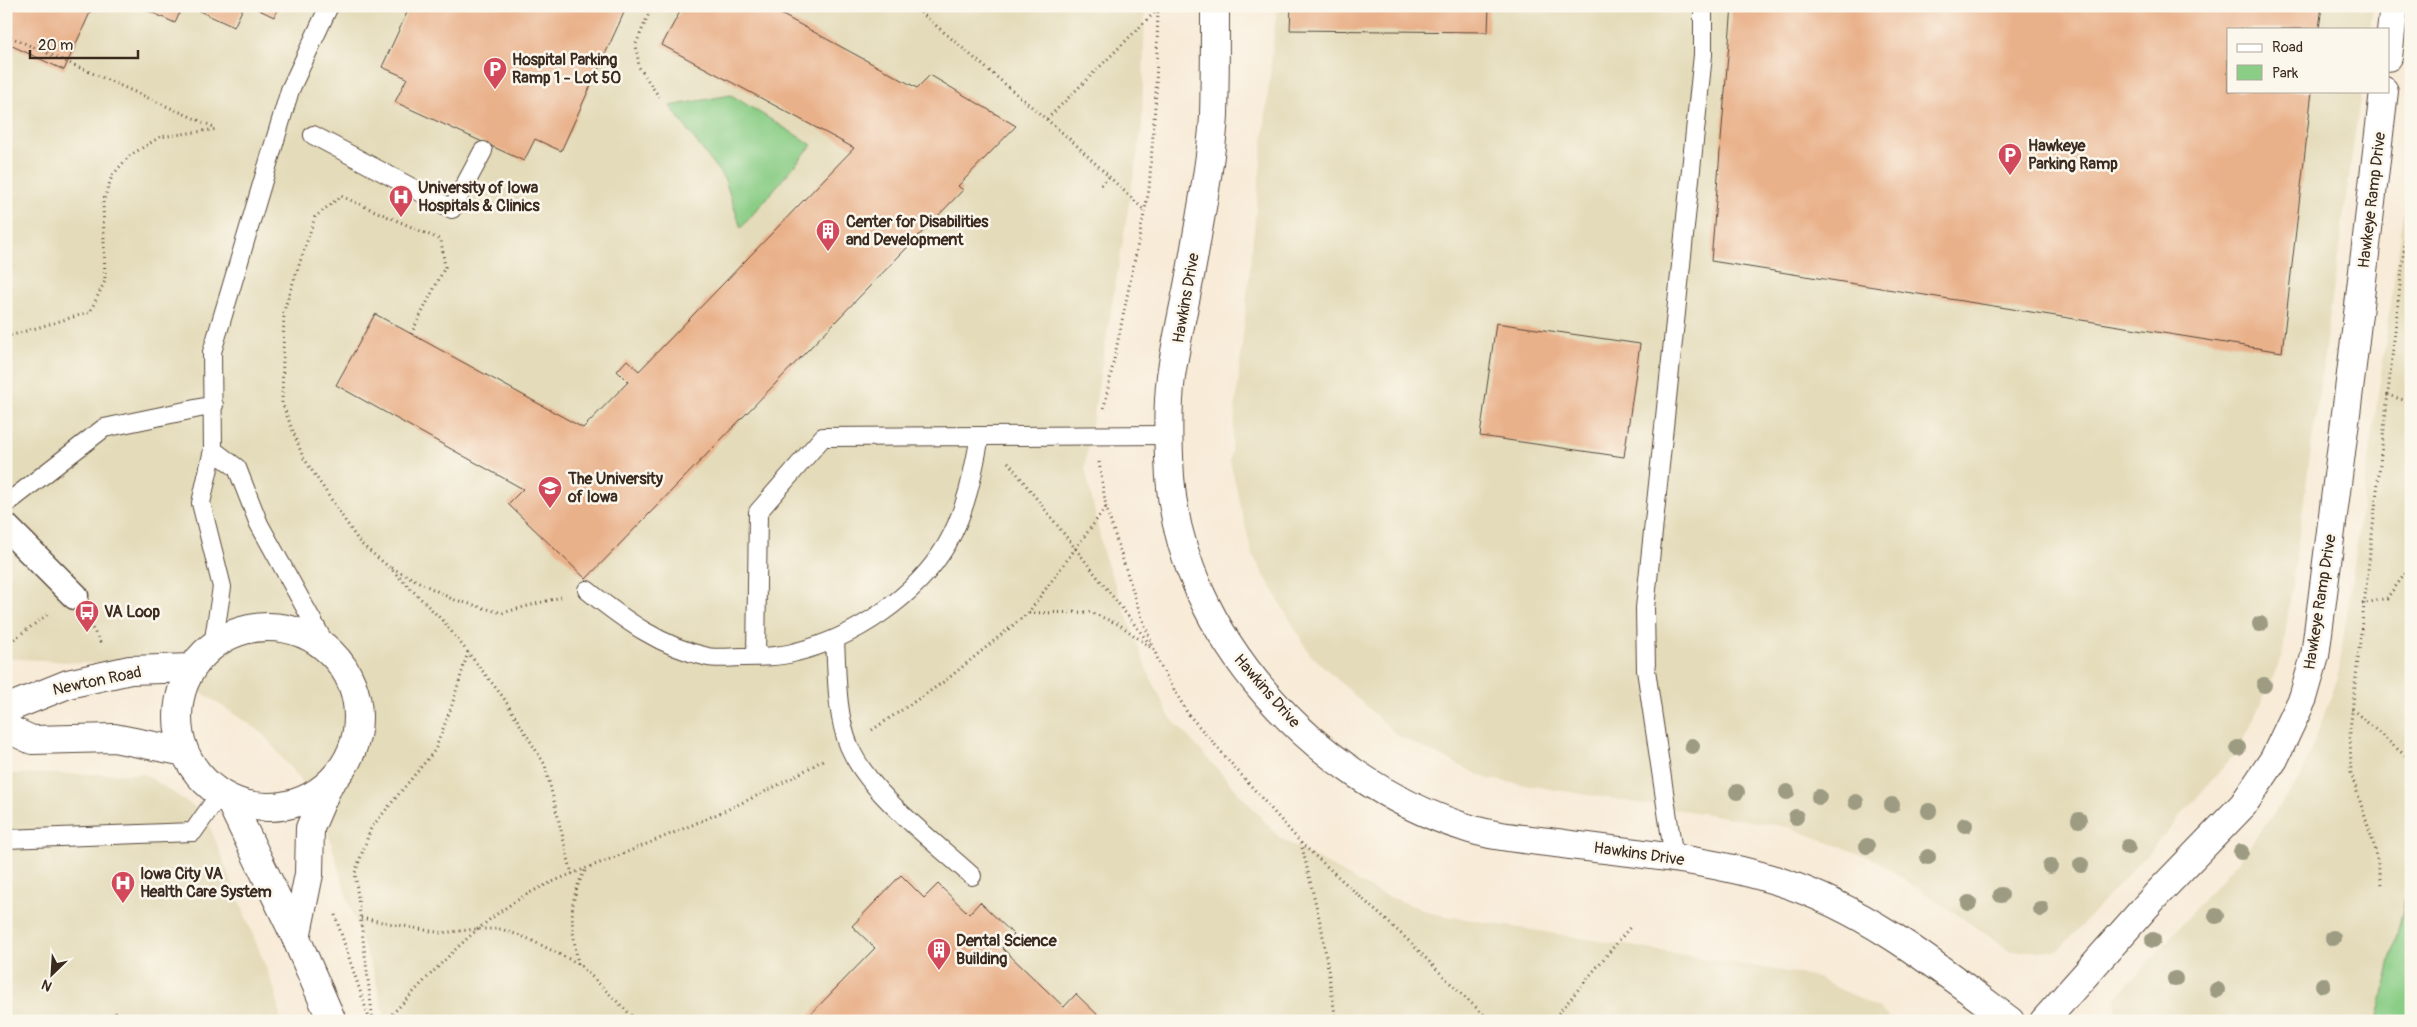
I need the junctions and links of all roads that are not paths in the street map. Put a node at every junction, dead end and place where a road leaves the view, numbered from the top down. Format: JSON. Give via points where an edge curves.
{"nodes":[{"id":1,"x":329,"y":6,"type":"edge"},
{"id":2,"x":1215,"y":6,"type":"edge"},
{"id":3,"x":1703,"y":6,"type":"edge"},
{"id":4,"x":2394,"y":6,"type":"edge"},
{"id":5,"x":2390,"y":40,"type":"edge"},
{"id":6,"x":2384,"y":92,"type":"edge"},
{"id":7,"x":313,"y":135,"type":"dead end"},
{"id":8,"x":483,"y":151,"type":"dead end"},
{"id":9,"x":214,"y":405,"type":"junction"},
{"id":10,"x":1168,"y":435,"type":"junction"},
{"id":11,"x":980,"y":436,"type":"junction"},
{"id":12,"x":213,"y":450,"type":"junction"},
{"id":13,"x":6,"y":504,"type":"edge"},
{"id":14,"x":6,"y":527,"type":"edge"},
{"id":15,"x":587,"y":590,"type":"road end"},
{"id":16,"x":74,"y":596,"type":"dead end"},
{"id":17,"x":835,"y":640,"type":"junction"},
{"id":18,"x":213,"y":645,"type":"junction"},
{"id":19,"x":328,"y":649,"type":"junction"},
{"id":20,"x":756,"y":657,"type":"junction"},
{"id":21,"x":192,"y":668,"type":"junction"},
{"id":22,"x":6,"y":709,"type":"edge"},
{"id":23,"x":6,"y":728,"type":"edge"},
{"id":24,"x":185,"y":752,"type":"junction"},
{"id":25,"x":329,"y":784,"type":"junction"},
{"id":26,"x":225,"y":798,"type":"junction"},
{"id":27,"x":6,"y":839,"type":"edge"},
{"id":28,"x":1674,"y":858,"type":"junction"},
{"id":29,"x":972,"y":876,"type":"dead end"},
{"id":30,"x":296,"y":938,"type":"junction"},
{"id":31,"x":332,"y":1021,"type":"edge"},
{"id":32,"x":2010,"y":1021,"type":"edge"},
{"id":33,"x":2044,"y":1021,"type":"edge"}],
"edges":[{"from":1,"to":9,"type":"lane","via":[[290,90],[212,352]]},
{"from":2,"to":10,"type":"street","name":"Hawkins Drive","via":[[1214,119],[1171,378]]},
{"from":3,"to":28,"type":"lane","via":[[1703,55],[1645,608],[1646,670]]},
{"from":4,"to":5,"type":"street"},
{"from":6,"to":33,"type":"street","name":"Hawkeye Ramp Drive","via":[[2315,656],[2303,698],[2274,759],[2243,805],[2157,894]]},
{"from":7,"to":8,"type":"lane","via":[[452,209]]},
{"from":9,"to":12,"type":"lane"},
{"from":9,"to":13,"type":"lane","via":[[104,428]]},
{"from":10,"to":11,"type":"lane"},
{"from":10,"to":28,"type":"street","name":"Hawkins Drive","via":[[1170,482],[1179,536],[1224,639],[1289,720],[1331,757],[1385,792],[1466,828]]},
{"from":11,"to":17,"type":"lane","via":[[968,499],[946,545],[917,582],[878,616]]},
{"from":11,"to":20,"type":"lane","via":[[823,437],[758,512]]},
{"from":12,"to":18,"type":"lane","via":[[201,503],[222,587]]},
{"from":12,"to":19,"type":"lane","via":[[237,468],[259,524]]},
{"from":14,"to":16,"type":"street"},
{"from":15,"to":20,"type":"lane","via":[[624,620],[665,643],[710,658]]},
{"from":17,"to":20,"type":"lane","via":[[794,653]]},
{"from":17,"to":29,"type":"lane","via":[[840,704],[848,745],[861,770],[877,790]]},
{"from":18,"to":19,"type":"street","via":[[241,631],[272,627],[302,633]]},
{"from":18,"to":21,"type":"street"},
{"from":19,"to":25,"type":"street","via":[[348,674],[357,703],[357,735],[347,761]]},
{"from":21,"to":22,"type":"street","name":"Newton Road","via":[[130,670],[68,684]]},
{"from":21,"to":24,"type":"street","via":[[180,696],[178,725]]},
{"from":23,"to":24,"type":"street","via":[[32,740],[114,738]]},
{"from":24,"to":26,"type":"street"},
{"from":25,"to":26,"type":"street","via":[[305,799],[278,807],[249,805]]},
{"from":25,"to":30,"type":"street","via":[[310,828],[309,874]]},
{"from":26,"to":27,"type":"lane","via":[[193,832]]},
{"from":26,"to":30,"type":"street"},
{"from":28,"to":32,"type":"street","name":"Hawkins Drive","via":[[1780,881],[1846,908],[1909,945]]},
{"from":30,"to":31,"type":"street"}]}
